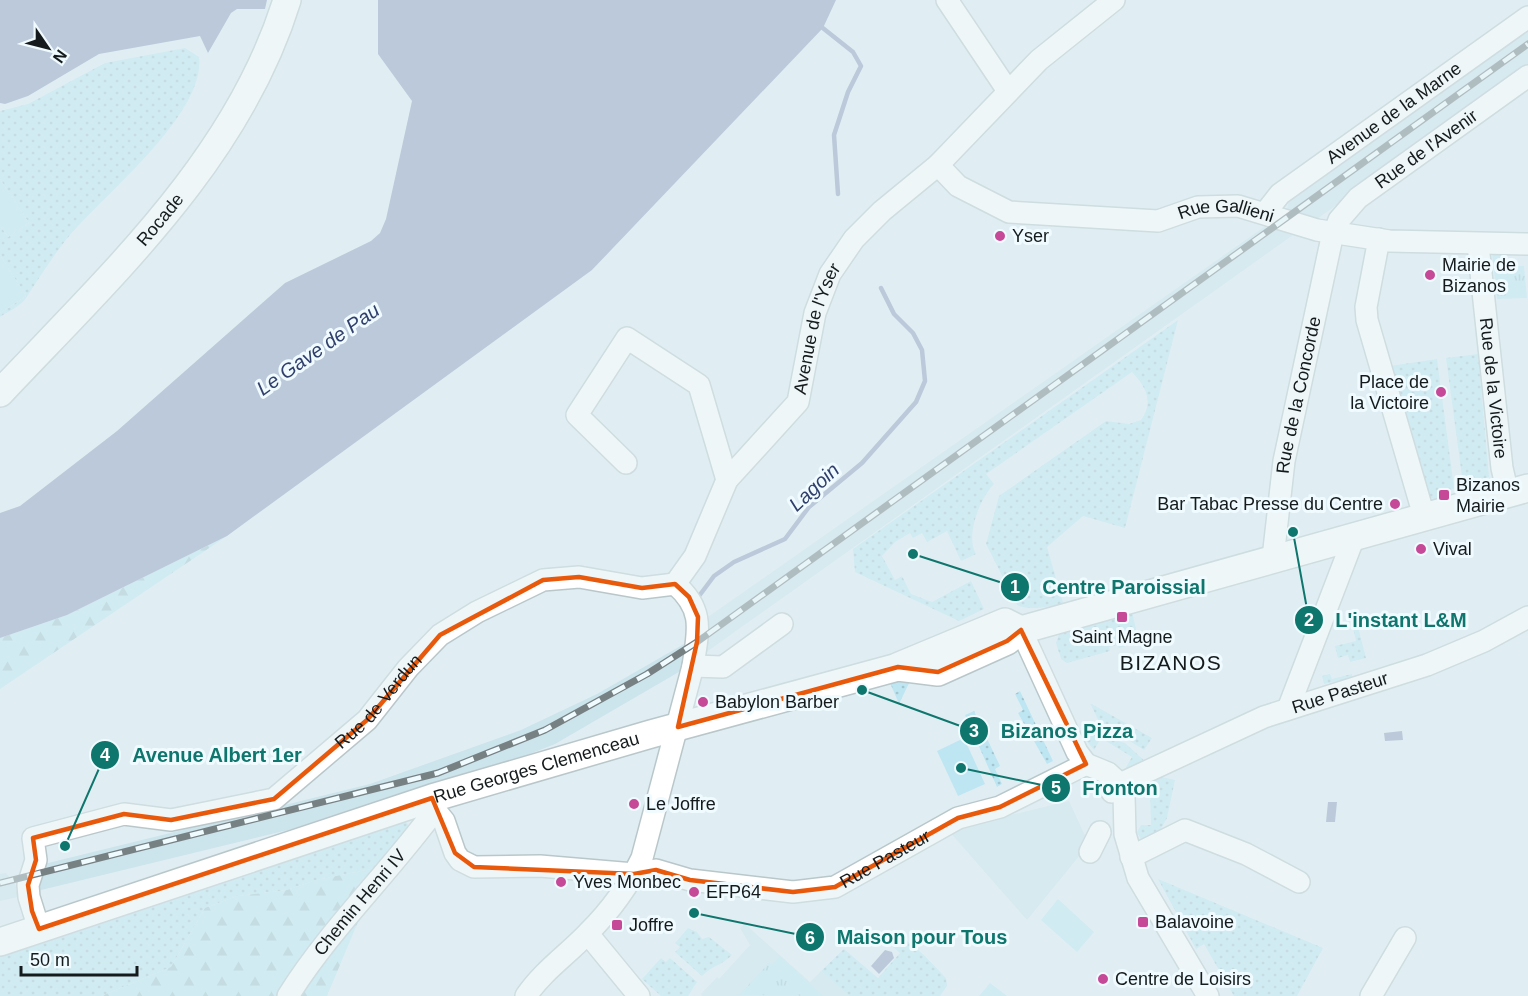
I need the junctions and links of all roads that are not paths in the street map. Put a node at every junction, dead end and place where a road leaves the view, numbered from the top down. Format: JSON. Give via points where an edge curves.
{"nodes":[{"id":1,"x":947,"y":0,"type":"edge"},
{"id":2,"x":1114,"y":0,"type":"edge"},
{"id":3,"x":284,"y":10,"type":"edge"},
{"id":4,"x":1528,"y":17,"type":"edge"},
{"id":5,"x":1528,"y":76,"type":"edge"},
{"id":6,"x":1008,"y":92,"type":"junction"},
{"id":7,"x":938,"y":165,"type":"junction"},
{"id":8,"x":1265,"y":213,"type":"junction"},
{"id":9,"x":1334,"y":233,"type":"junction"},
{"id":10,"x":1379,"y":239,"type":"junction"},
{"id":11,"x":1528,"y":244,"type":"edge"},
{"id":12,"x":1478,"y":245,"type":"junction"},
{"id":13,"x":0,"y":393,"type":"edge"},
{"id":14,"x":626,"y":463,"type":"dead end"},
{"id":15,"x":727,"y":480,"type":"junction"},
{"id":16,"x":1518,"y":491,"type":"edge"},
{"id":17,"x":1424,"y":516,"type":"junction"},
{"id":18,"x":1354,"y":537,"type":"junction"},
{"id":19,"x":1273,"y":558,"type":"junction"},
{"id":20,"x":682,"y":591,"type":"junction"},
{"id":21,"x":1528,"y":617,"type":"edge"},
{"id":22,"x":782,"y":624,"type":"dead end"},
{"id":23,"x":1021,"y":630,"type":"junction"},
{"id":24,"x":693,"y":666,"type":"junction"},
{"id":25,"x":1288,"y":709,"type":"junction"},
{"id":26,"x":678,"y":727,"type":"junction"},
{"id":27,"x":1086,"y":764,"type":"junction"},
{"id":28,"x":1116,"y":788,"type":"junction"},
{"id":29,"x":433,"y":804,"type":"junction"},
{"id":30,"x":1100,"y":832,"type":"dead end"},
{"id":31,"x":1090,"y":852,"type":"dead end"},
{"id":32,"x":1131,"y":857,"type":"junction"},
{"id":33,"x":634,"y":874,"type":"junction"},
{"id":34,"x":1299,"y":882,"type":"dead end"},
{"id":35,"x":39,"y":929,"type":"junction"},
{"id":36,"x":588,"y":934,"type":"junction"},
{"id":37,"x":1405,"y":938,"type":"dead end"},
{"id":38,"x":0,"y":942,"type":"edge"},
{"id":39,"x":1377,"y":994,"type":"edge"},
{"id":40,"x":288,"y":996,"type":"edge"},
{"id":41,"x":526,"y":996,"type":"edge"},
{"id":42,"x":639,"y":996,"type":"edge"},
{"id":43,"x":1208,"y":996,"type":"edge"}],
"edges":[{"from":1,"to":6,"type":"street"},
{"from":2,"to":6,"type":"street","name":"Avenue de l'Yser","via":[[1039,60]]},
{"from":3,"to":13,"type":"main road","name":"Rocade","via":[[244,103],[183,192]]},
{"from":4,"to":8,"type":"street","name":"Avenue de la Marne","via":[[1280,194]]},
{"from":5,"to":9,"type":"street","name":"Rue de l'Avenir","via":[[1358,198],[1339,220]]},
{"from":6,"to":7,"type":"street","name":"Avenue de l'Yser"},
{"from":7,"to":8,"type":"street","name":"Rue Gallieni","via":[[958,186],[1009,212],[1158,221],[1211,206],[1238,206]]},
{"from":7,"to":15,"type":"street","name":"Avenue de l'Yser","via":[[854,239],[830,274],[816,313],[798,402]]},
{"from":8,"to":9,"type":"street","name":"Rue Gallieni"},
{"from":9,"to":10,"type":"street","name":"Rue Gallieni"},
{"from":9,"to":19,"type":"street","name":"Rue de la Concorde","via":[[1284,461]]},
{"from":10,"to":12,"type":"street","name":"Rue Gallieni"},
{"from":10,"to":17,"type":"street","via":[[1367,320]]},
{"from":11,"to":12,"type":"street","name":"Rue Gallieni"},
{"from":12,"to":16,"type":"street","name":"Rue de la Victoire","via":[[1502,468]]},
{"from":14,"to":15,"type":"street","via":[[577,415],[627,338],[699,385]]},
{"from":15,"to":20,"type":"street","name":"Avenue de l'Yser"},
{"from":16,"to":17,"type":"main road"},
{"from":17,"to":18,"type":"main road"},
{"from":18,"to":19,"type":"main road"},
{"from":18,"to":25,"type":"street"},
{"from":19,"to":23,"type":"main road"},
{"from":20,"to":24,"type":"street","via":[[698,617]]},
{"from":20,"to":35,"type":"street","name":"Rue de Verdun","via":[[579,577],[543,580],[440,635],[367,720],[274,799],[171,819],[124,814],[33,838],[36,860],[29,897]]},
{"from":21,"to":25,"type":"street","name":"Rue Pasteur","via":[[1427,665]]},
{"from":22,"to":24,"type":"street","via":[[723,667]]},
{"from":23,"to":26,"type":"main road","name":"Rue Georges Clemenceau","via":[[1007,641],[938,672],[898,667]]},
{"from":23,"to":27,"type":"street","via":[[1068,734]]},
{"from":24,"to":26,"type":"street"},
{"from":25,"to":28,"type":"street","name":"Rue Pasteur"},
{"from":26,"to":29,"type":"main road","name":"Rue Georges Clemenceau"},
{"from":26,"to":33,"type":"street","via":[[642,858]]},
{"from":27,"to":28,"type":"street","via":[[1108,773]]},
{"from":27,"to":33,"type":"street","name":"Rue Pasteur","via":[[1000,807],[958,818],[834,887],[793,892],[690,880],[656,870]]},
{"from":28,"to":32,"type":"street","via":[[1124,795],[1125,834]]},
{"from":29,"to":33,"type":"street","name":"Rue Pasteur","via":[[444,821],[455,853],[474,867],[540,866]]},
{"from":29,"to":35,"type":"main road","name":"Rue Georges Clemenceau","via":[[395,810]]},
{"from":29,"to":40,"type":"street","name":"Chemin Henri IV","via":[[398,858],[340,922]]},
{"from":30,"to":31,"type":"street"},
{"from":32,"to":34,"type":"street","via":[[1185,830],[1246,854]]},
{"from":32,"to":43,"type":"street","via":[[1138,878]]},
{"from":33,"to":36,"type":"street"},
{"from":35,"to":38,"type":"main road","name":"Rue Georges Clemenceau"},
{"from":36,"to":41,"type":"street","via":[[558,959]]},
{"from":36,"to":42,"type":"street"},
{"from":37,"to":39,"type":"street"}]}
